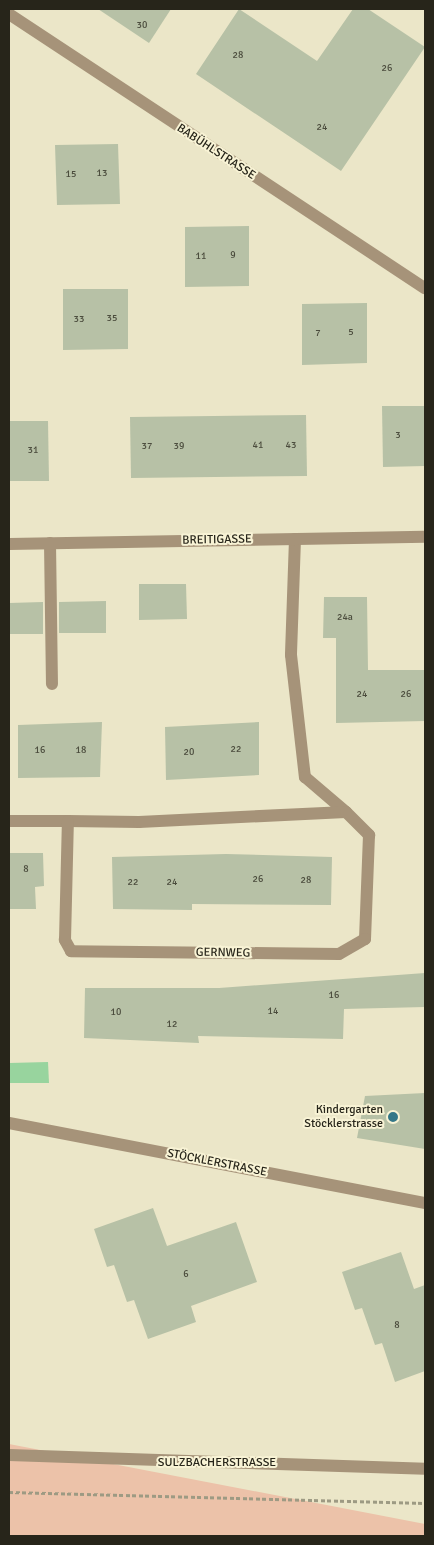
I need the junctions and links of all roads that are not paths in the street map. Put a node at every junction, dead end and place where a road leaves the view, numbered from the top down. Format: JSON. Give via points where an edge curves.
{"nodes":[{"id":1,"x":9,"y":14,"type":"edge"},
{"id":2,"x":425,"y":288,"type":"edge"},
{"id":3,"x":425,"y":537,"type":"edge"},
{"id":4,"x":296,"y":539,"type":"junction"},
{"id":5,"x":50,"y":543,"type":"junction"},
{"id":6,"x":9,"y":544,"type":"edge"},
{"id":7,"x":52,"y":684,"type":"dead end"},
{"id":8,"x":346,"y":812,"type":"junction"},
{"id":9,"x":9,"y":821,"type":"edge"},
{"id":10,"x":68,"y":821,"type":"junction"},
{"id":11,"x":9,"y":1124,"type":"edge"},
{"id":12,"x":425,"y":1203,"type":"edge"},
{"id":13,"x":9,"y":1456,"type":"edge"},
{"id":14,"x":425,"y":1469,"type":"edge"}],
"edges":[{"from":1,"to":2,"type":"street","name":"BABÜHLSTRASSE"},
{"from":3,"to":4,"type":"street","name":"BREITIGASSE"},
{"from":4,"to":5,"type":"street","name":"BREITIGASSE"},
{"from":4,"to":8,"type":"street","name":"GERNWEG","via":[[291,655],[305,777]]},
{"from":5,"to":6,"type":"street","name":"BREITIGASSE"},
{"from":5,"to":7,"type":"street"},
{"from":8,"to":10,"type":"street"},
{"from":8,"to":10,"type":"street","name":"GERNWEG","via":[[369,835],[366,939],[339,954],[71,951],[65,940]]},
{"from":9,"to":10,"type":"street"},
{"from":11,"to":12,"type":"street","name":"STÖCKLERSTRASSE"},
{"from":13,"to":14,"type":"street","name":"SULZBACHERSTRASSE"}]}
